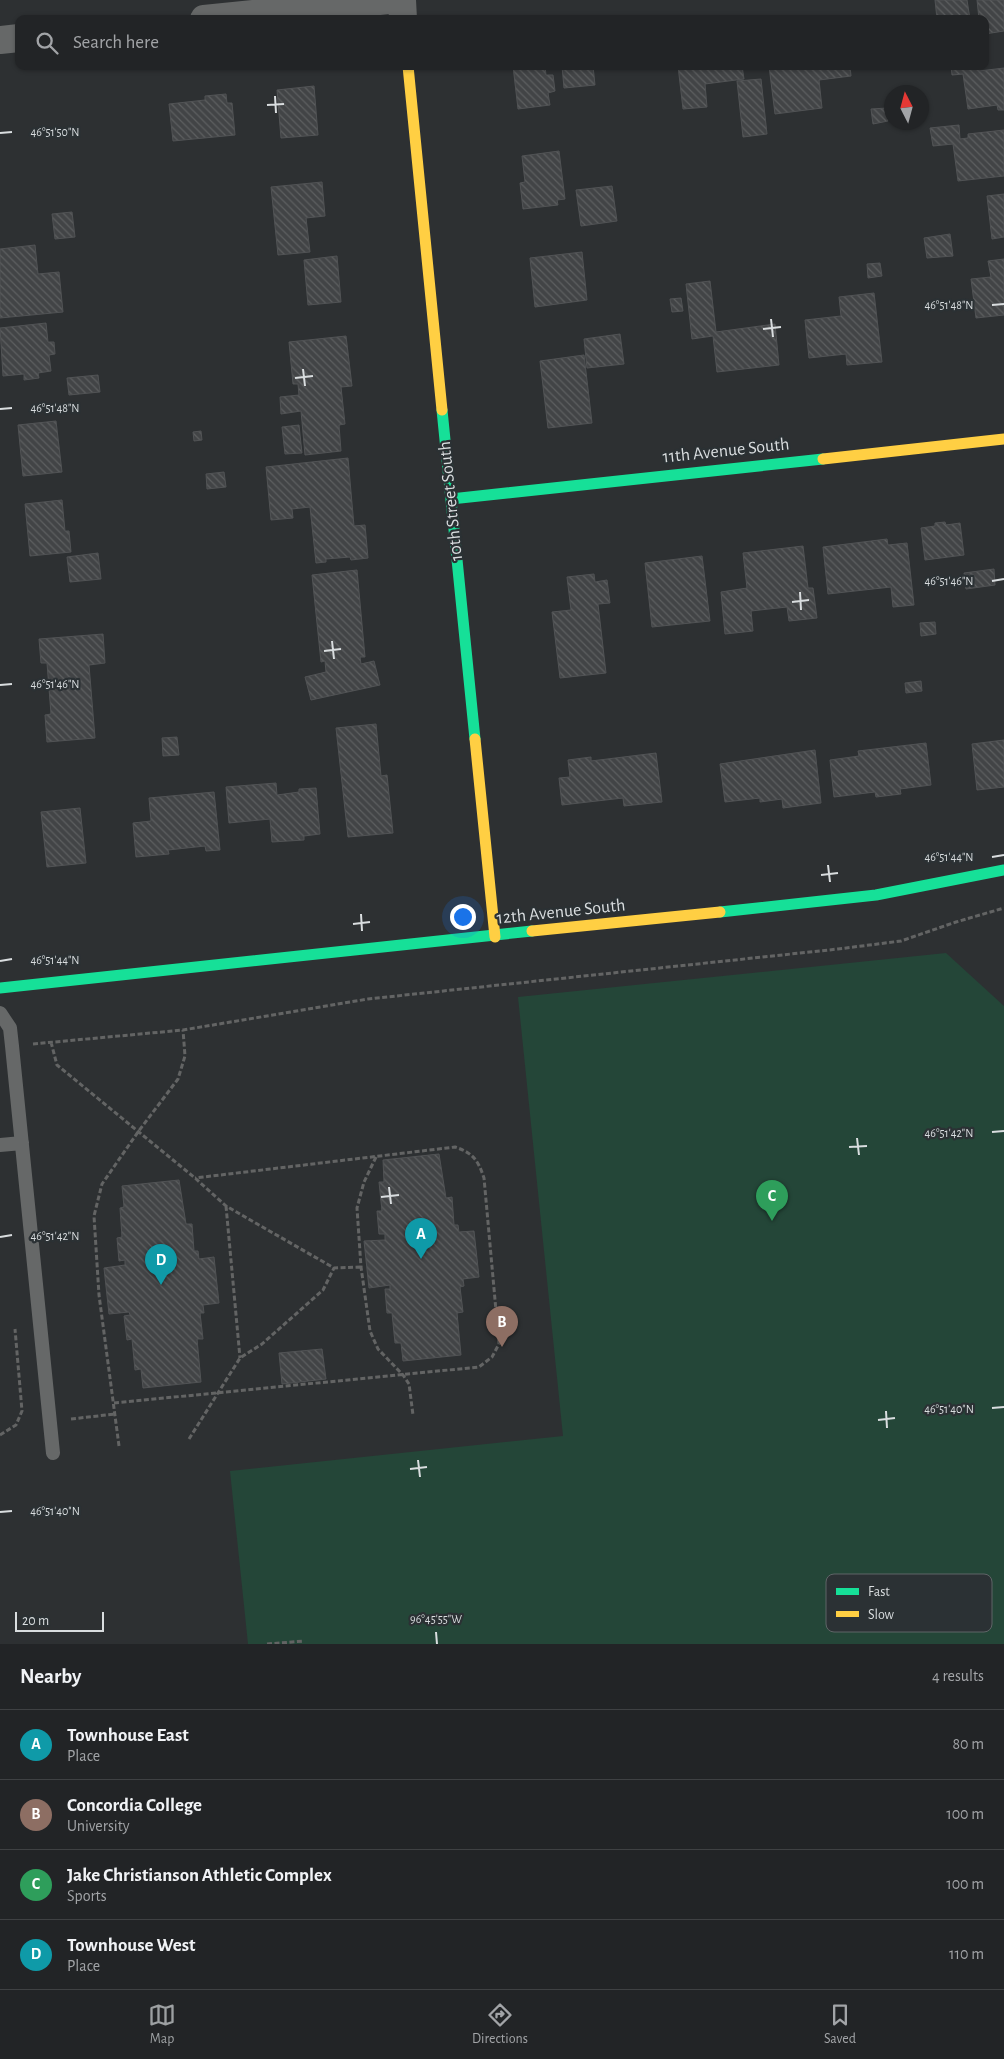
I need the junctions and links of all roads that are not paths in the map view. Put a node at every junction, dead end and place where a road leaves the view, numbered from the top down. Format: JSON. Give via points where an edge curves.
{"nodes":[{"id":1,"x":389,"y":0,"type":"edge"},
{"id":2,"x":402,"y":0,"type":"edge"},
{"id":3,"x":243,"y":15,"type":"edge"},
{"id":4,"x":403,"y":15,"type":"edge"},
{"id":5,"x":15,"y":38,"type":"edge"},
{"id":6,"x":0,"y":40,"type":"edge"},
{"id":7,"x":408,"y":70,"type":"edge"},
{"id":8,"x":1004,"y":439,"type":"edge"},
{"id":9,"x":451,"y":499,"type":"junction"},
{"id":10,"x":1004,"y":870,"type":"edge"},
{"id":11,"x":495,"y":937,"type":"junction"},
{"id":12,"x":0,"y":988,"type":"edge"},
{"id":13,"x":0,"y":1013,"type":"edge"},
{"id":14,"x":22,"y":1143,"type":"junction"},
{"id":15,"x":0,"y":1145,"type":"edge"},
{"id":16,"x":53,"y":1453,"type":"dead end"}],
"edges":[{"from":1,"to":3,"type":"street"},
{"from":2,"to":4,"type":"street"},
{"from":5,"to":6,"type":"street"},
{"from":7,"to":9,"type":"street","name":"10th Street South"},
{"from":8,"to":9,"type":"street","name":"11th Avenue South"},
{"from":9,"to":11,"type":"street","name":"10th Street South"},
{"from":10,"to":11,"type":"street","name":"12th Avenue South","via":[[876,895]]},
{"from":11,"to":12,"type":"street","name":"12th Avenue South"},
{"from":13,"to":14,"type":"lane","via":[[10,1028]]},
{"from":14,"to":15,"type":"lane"},
{"from":14,"to":16,"type":"lane"}]}
